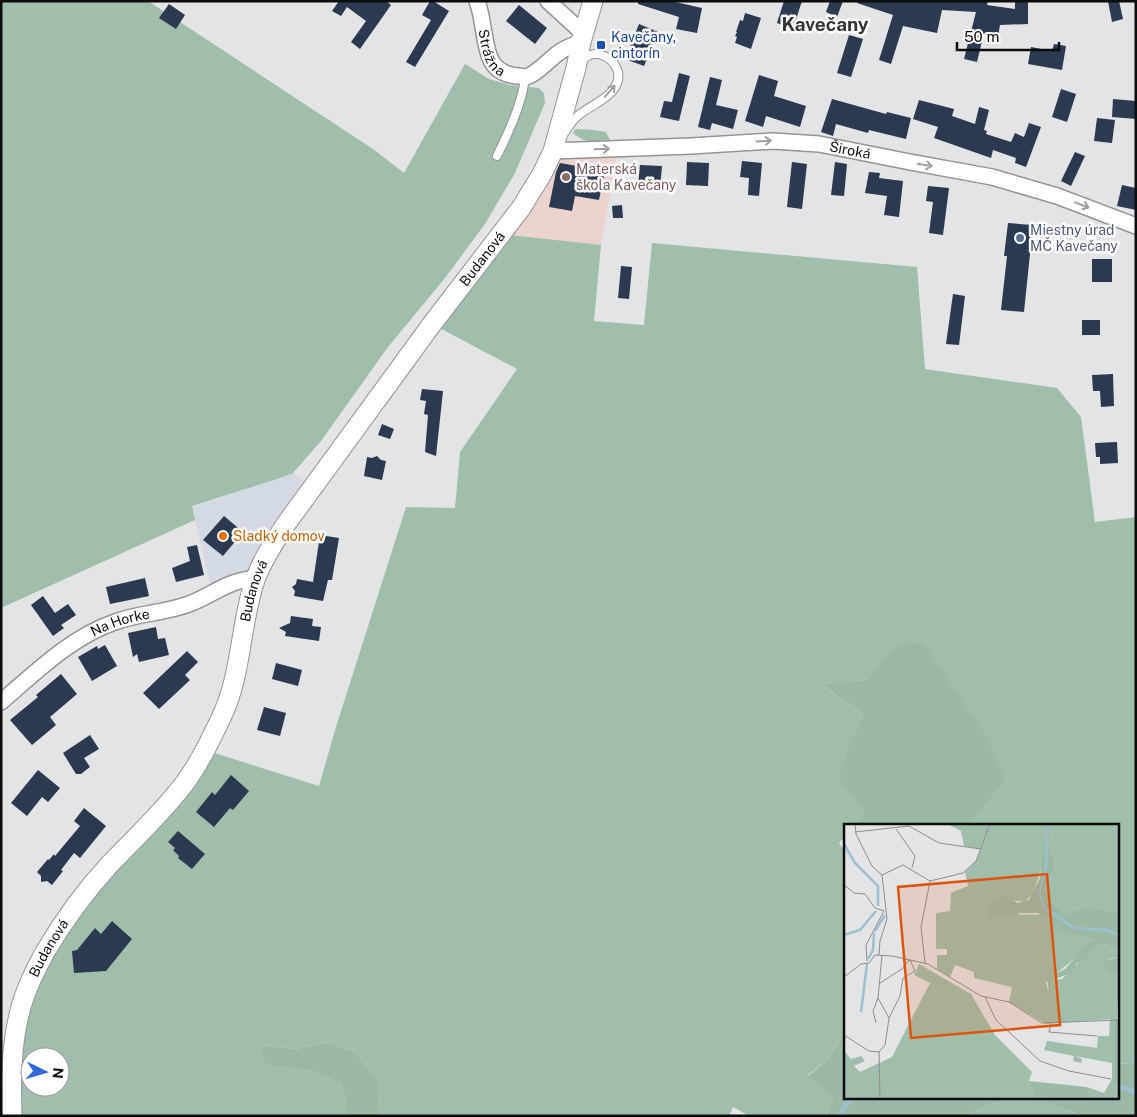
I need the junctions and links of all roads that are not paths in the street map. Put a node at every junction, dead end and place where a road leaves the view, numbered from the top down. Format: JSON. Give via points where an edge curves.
{"nodes":[{"id":1,"x":477,"y":1,"type":"edge"},
{"id":2,"x":548,"y":1,"type":"edge"},
{"id":3,"x":593,"y":1,"type":"edge"},
{"id":4,"x":582,"y":38,"type":"junction"},
{"id":5,"x":576,"y":68,"type":"junction"},
{"id":6,"x":525,"y":77,"type":"junction"},
{"id":7,"x":554,"y":150,"type":"junction"},
{"id":8,"x":497,"y":156,"type":"dead end"},
{"id":9,"x":1136,"y":226,"type":"edge"},
{"id":10,"x":256,"y":579,"type":"junction"},
{"id":11,"x":1,"y":702,"type":"edge"},
{"id":12,"x":7,"y":1047,"type":"edge"},
{"id":13,"x":12,"y":1116,"type":"edge"}],
"edges":[{"from":1,"to":6,"type":"street","name":"Strážna","via":[[494,65],[512,76]]},
{"from":2,"to":4,"type":"street"},
{"from":3,"to":4,"type":"street","name":"Budanová"},
{"from":4,"to":5,"type":"street","name":"Budanová"},
{"from":4,"to":6,"type":"street","name":"Strážna"},
{"from":5,"to":7,"type":"street","name":"Budanová"},
{"from":7,"to":5,"type":"lane","one_way":true,"via":[[579,114],[607,96],[618,82],[614,64],[600,54],[589,54]]},
{"from":6,"to":8,"type":"lane","via":[[519,104]]},
{"from":7,"to":9,"type":"street","name":"Široká","one_way":true,"via":[[772,141],[819,144],[992,177],[1057,196]]},
{"from":7,"to":10,"type":"street","name":"Budanová","via":[[521,208],[292,516]]},
{"from":10,"to":11,"type":"street","name":"Na Horke","via":[[237,581],[188,605],[128,618],[89,633],[58,653]]},
{"from":10,"to":12,"type":"street","name":"Budanová","via":[[230,693],[205,750],[159,814],[104,871],[59,929],[28,987]]},
{"from":12,"to":13,"type":"street","name":"Budanová"}]}
